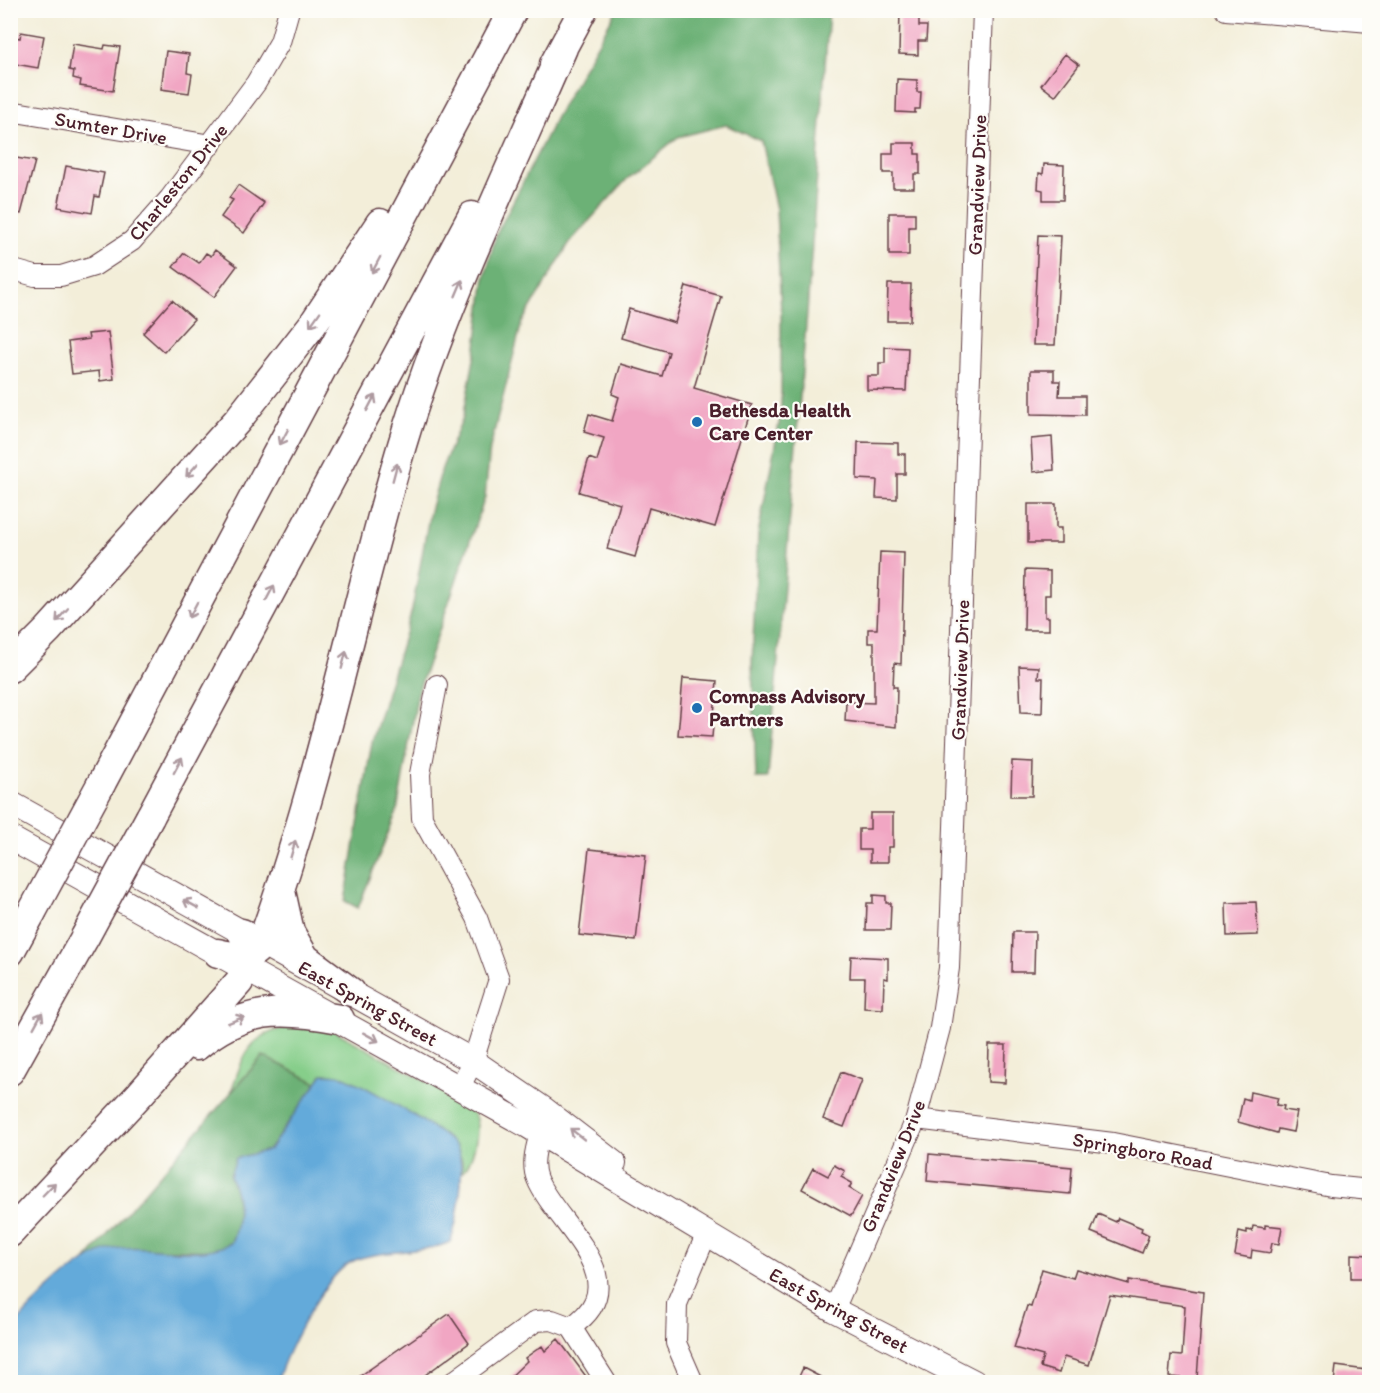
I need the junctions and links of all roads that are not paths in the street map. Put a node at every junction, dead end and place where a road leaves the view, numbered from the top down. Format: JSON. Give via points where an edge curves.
{"nodes":[{"id":1,"x":289,"y":10,"type":"edge"},
{"id":2,"x":513,"y":10,"type":"edge"},
{"id":3,"x":583,"y":10,"type":"edge"},
{"id":4,"x":983,"y":10,"type":"edge"},
{"id":5,"x":1226,"y":10,"type":"edge"},
{"id":6,"x":1370,"y":22,"type":"edge"},
{"id":7,"x":563,"y":48,"type":"junction"},
{"id":8,"x":477,"y":79,"type":"junction"},
{"id":9,"x":10,"y":111,"type":"edge"},
{"id":10,"x":211,"y":145,"type":"junction"},
{"id":11,"x":10,"y":269,"type":"edge"},
{"id":12,"x":10,"y":668,"type":"edge"},
{"id":13,"x":437,"y":685,"type":"dead end"},
{"id":14,"x":10,"y":803,"type":"edge"},
{"id":15,"x":10,"y":838,"type":"edge"},
{"id":16,"x":281,"y":890,"type":"junction"},
{"id":17,"x":249,"y":950,"type":"junction"},
{"id":18,"x":10,"y":952,"type":"edge"},
{"id":19,"x":218,"y":952,"type":"joint"},
{"id":20,"x":351,"y":992,"type":"junction"},
{"id":21,"x":340,"y":1019,"type":"junction"},
{"id":22,"x":473,"y":1061,"type":"junction"},
{"id":23,"x":10,"y":1071,"type":"edge"},
{"id":24,"x":460,"y":1087,"type":"junction"},
{"id":25,"x":140,"y":1094,"type":"junction"},
{"id":26,"x":916,"y":1119,"type":"junction"},
{"id":27,"x":540,"y":1133,"type":"junction"},
{"id":28,"x":1370,"y":1190,"type":"edge"},
{"id":29,"x":10,"y":1233,"type":"edge"},
{"id":30,"x":706,"y":1235,"type":"junction"},
{"id":31,"x":834,"y":1310,"type":"junction"},
{"id":32,"x":571,"y":1327,"type":"junction"},
{"id":33,"x":453,"y":1383,"type":"edge"},
{"id":34,"x":606,"y":1383,"type":"edge"},
{"id":35,"x":693,"y":1383,"type":"edge"},
{"id":36,"x":974,"y":1383,"type":"edge"}],
"edges":[{"from":1,"to":10,"type":"street","name":"Charleston Drive","via":[[280,42]]},
{"from":2,"to":8,"type":"highway"},
{"from":3,"to":7,"type":"highway"},
{"from":4,"to":26,"type":"street","name":"Grandview Drive","via":[[949,968],[940,1028]]},
{"from":5,"to":6,"type":"street"},
{"from":16,"to":7,"type":"highway","one_way":true,"via":[[402,444],[442,328]]},
{"from":23,"to":7,"type":"highway","one_way":true,"bridge":true},
{"from":8,"to":12,"type":"highway","one_way":true,"via":[[313,324],[237,421]]},
{"from":8,"to":18,"type":"highway","one_way":true,"bridge":true},
{"from":9,"to":10,"type":"street","name":"Sumter Drive"},
{"from":10,"to":11,"type":"street","name":"Charleston Drive","via":[[132,241],[94,266],[61,276],[35,276]]},
{"from":13,"to":22,"type":"street","via":[[420,774],[422,818],[477,918],[499,979]]},
{"from":17,"to":14,"type":"main road","name":"East Spring Street","one_way":true},
{"from":15,"to":19,"type":"main road"},
{"from":16,"to":17,"type":"highway"},
{"from":16,"to":20,"type":"highway","via":[[290,932],[305,958]]},
{"from":17,"to":19,"type":"highway","via":[[230,956]]},
{"from":17,"to":20,"type":"main road","name":"East Spring Street"},
{"from":17,"to":21,"type":"main road","name":"East Spring Street"},
{"from":17,"to":25,"type":"highway","via":[[239,982]]},
{"from":20,"to":22,"type":"main road","name":"East Spring Street"},
{"from":21,"to":24,"type":"main road","name":"East Spring Street","one_way":true},
{"from":25,"to":21,"type":"highway","one_way":true,"via":[[211,1035],[240,1018],[287,1011]]},
{"from":22,"to":24,"type":"street"},
{"from":30,"to":22,"type":"main road","name":"East Spring Street","one_way":true,"via":[[545,1110]]},
{"from":24,"to":27,"type":"main road","name":"East Spring Street"},
{"from":29,"to":25,"type":"highway","one_way":true},
{"from":26,"to":28,"type":"street","name":"Springboro Road","via":[[1113,1143]]},
{"from":26,"to":31,"type":"street","name":"Grandview Drive"},
{"from":27,"to":30,"type":"main road","name":"East Spring Street"},
{"from":27,"to":32,"type":"street","via":[[534,1156],[537,1179],[584,1249],[597,1277],[596,1300],[588,1316]]},
{"from":30,"to":31,"type":"main road","name":"East Spring Street"},
{"from":30,"to":35,"type":"street","via":[[677,1304],[676,1343]]},
{"from":31,"to":36,"type":"main road","name":"East Spring Street"},
{"from":32,"to":33,"type":"street","via":[[552,1320],[536,1321]]},
{"from":32,"to":34,"type":"street"}]}
